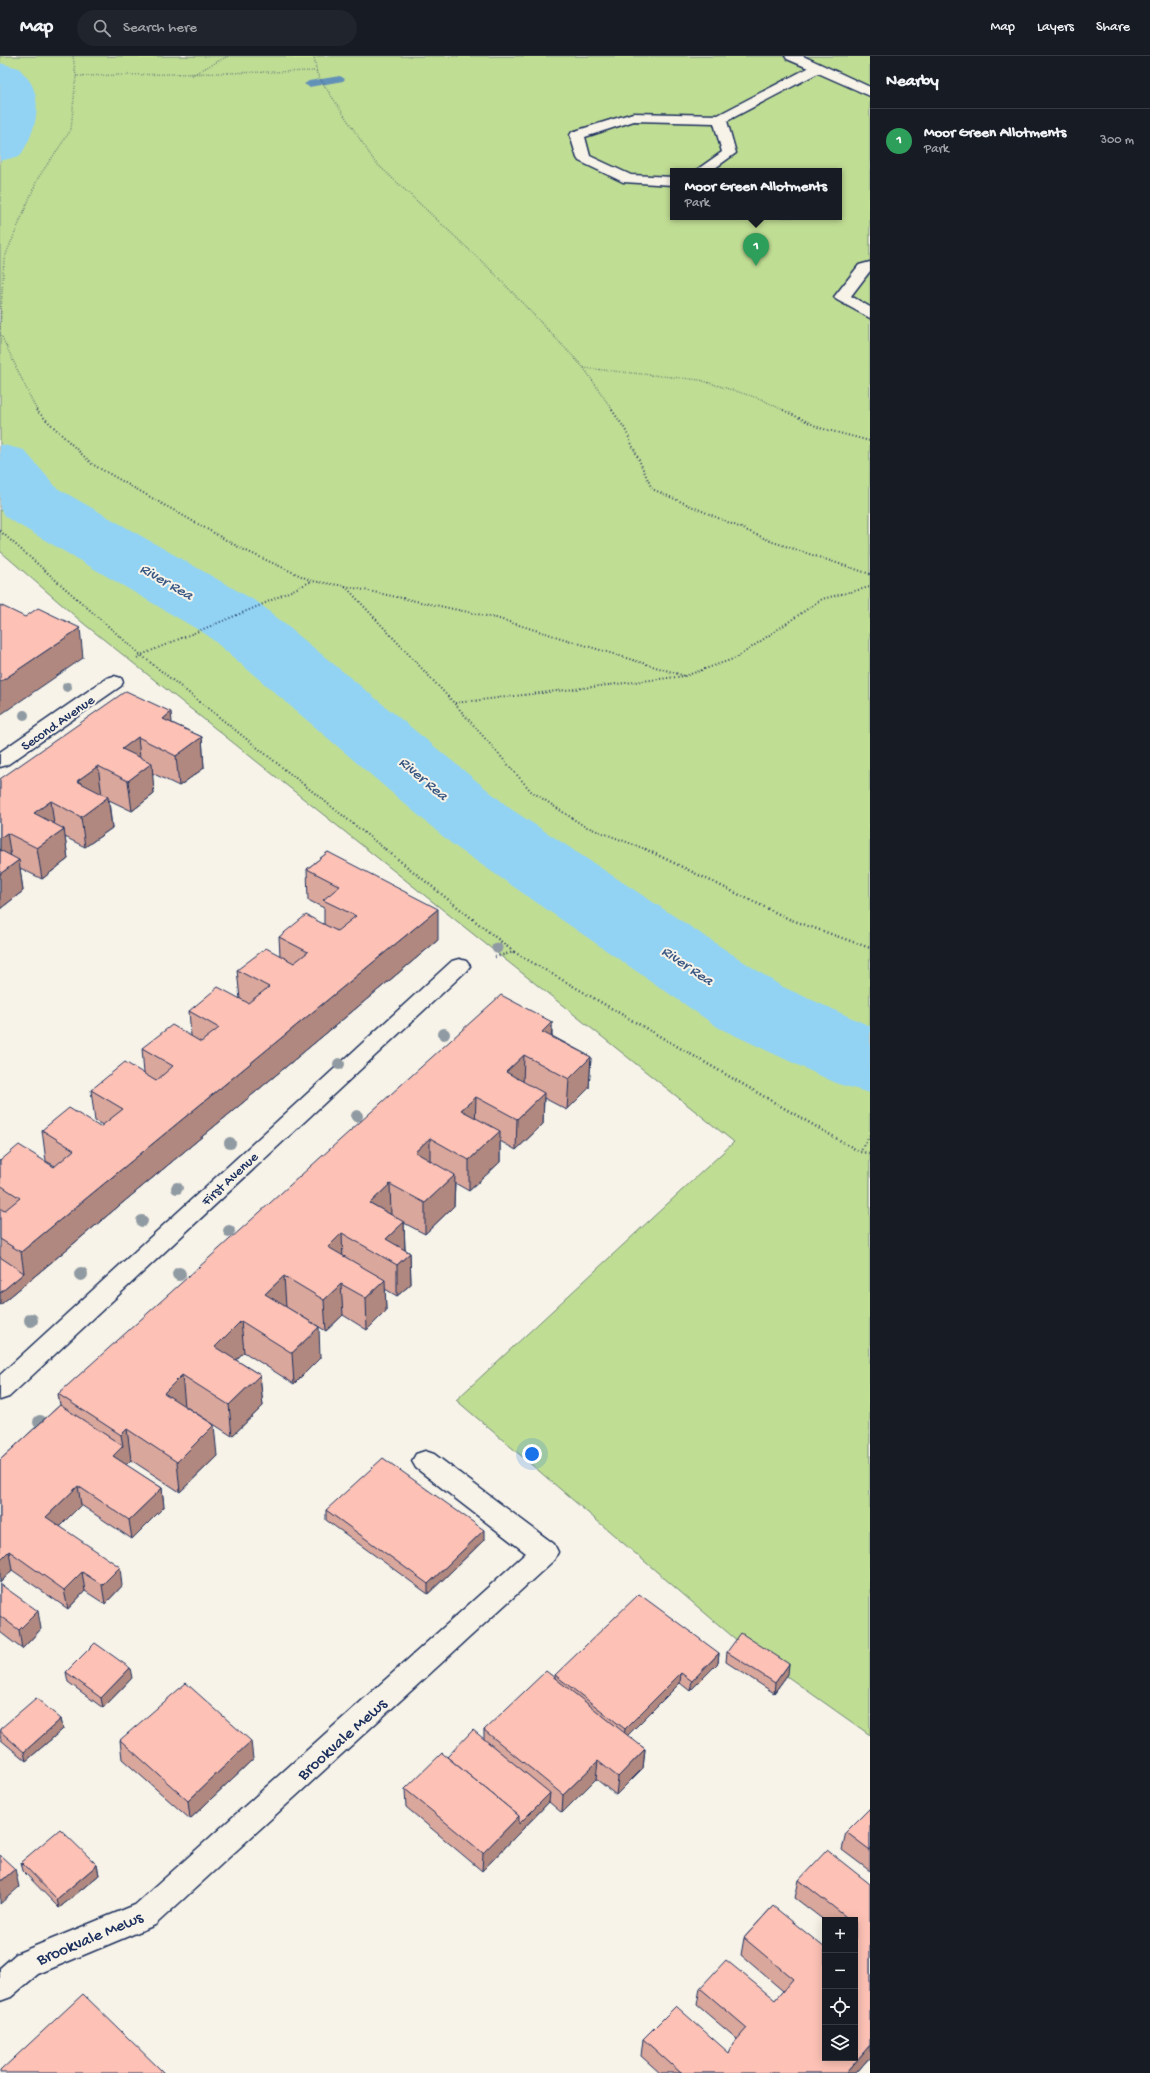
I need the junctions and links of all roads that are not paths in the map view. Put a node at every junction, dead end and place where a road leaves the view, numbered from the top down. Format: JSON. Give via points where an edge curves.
{"nodes":[{"id":1,"x":792,"y":56,"type":"edge"},
{"id":2,"x":818,"y":68,"type":"junction"},
{"id":3,"x":870,"y":92,"type":"edge"},
{"id":4,"x":720,"y":119,"type":"junction"},
{"id":5,"x":706,"y":168,"type":"edge"},
{"id":6,"x":670,"y":181,"type":"edge"},
{"id":7,"x":870,"y":266,"type":"edge"},
{"id":8,"x":870,"y":313,"type":"edge"},
{"id":9,"x":114,"y":682,"type":"dead end"},
{"id":10,"x":0,"y":761,"type":"edge"},
{"id":11,"x":459,"y":966,"type":"road end"},
{"id":12,"x":0,"y":1390,"type":"edge"},
{"id":13,"x":426,"y":1461,"type":"dead end"},
{"id":14,"x":0,"y":1988,"type":"edge"}],
"edges":[{"from":1,"to":2,"type":"street"},
{"from":2,"to":3,"type":"street"},
{"from":2,"to":4,"type":"street"},
{"from":4,"to":5,"type":"street","via":[[729,153]]},
{"from":4,"to":6,"type":"street","via":[[633,118],[577,135],[584,158],[592,162],[628,179]]},
{"from":7,"to":8,"type":"street","via":[[864,268],[842,296]]},
{"from":9,"to":10,"type":"street","name":"Second Avenue"},
{"from":11,"to":12,"type":"street","name":"First Avenue"},
{"from":13,"to":14,"type":"street","name":"Brookvale Mews","via":[[546,1552],[145,1915],[27,1964]]}]}
